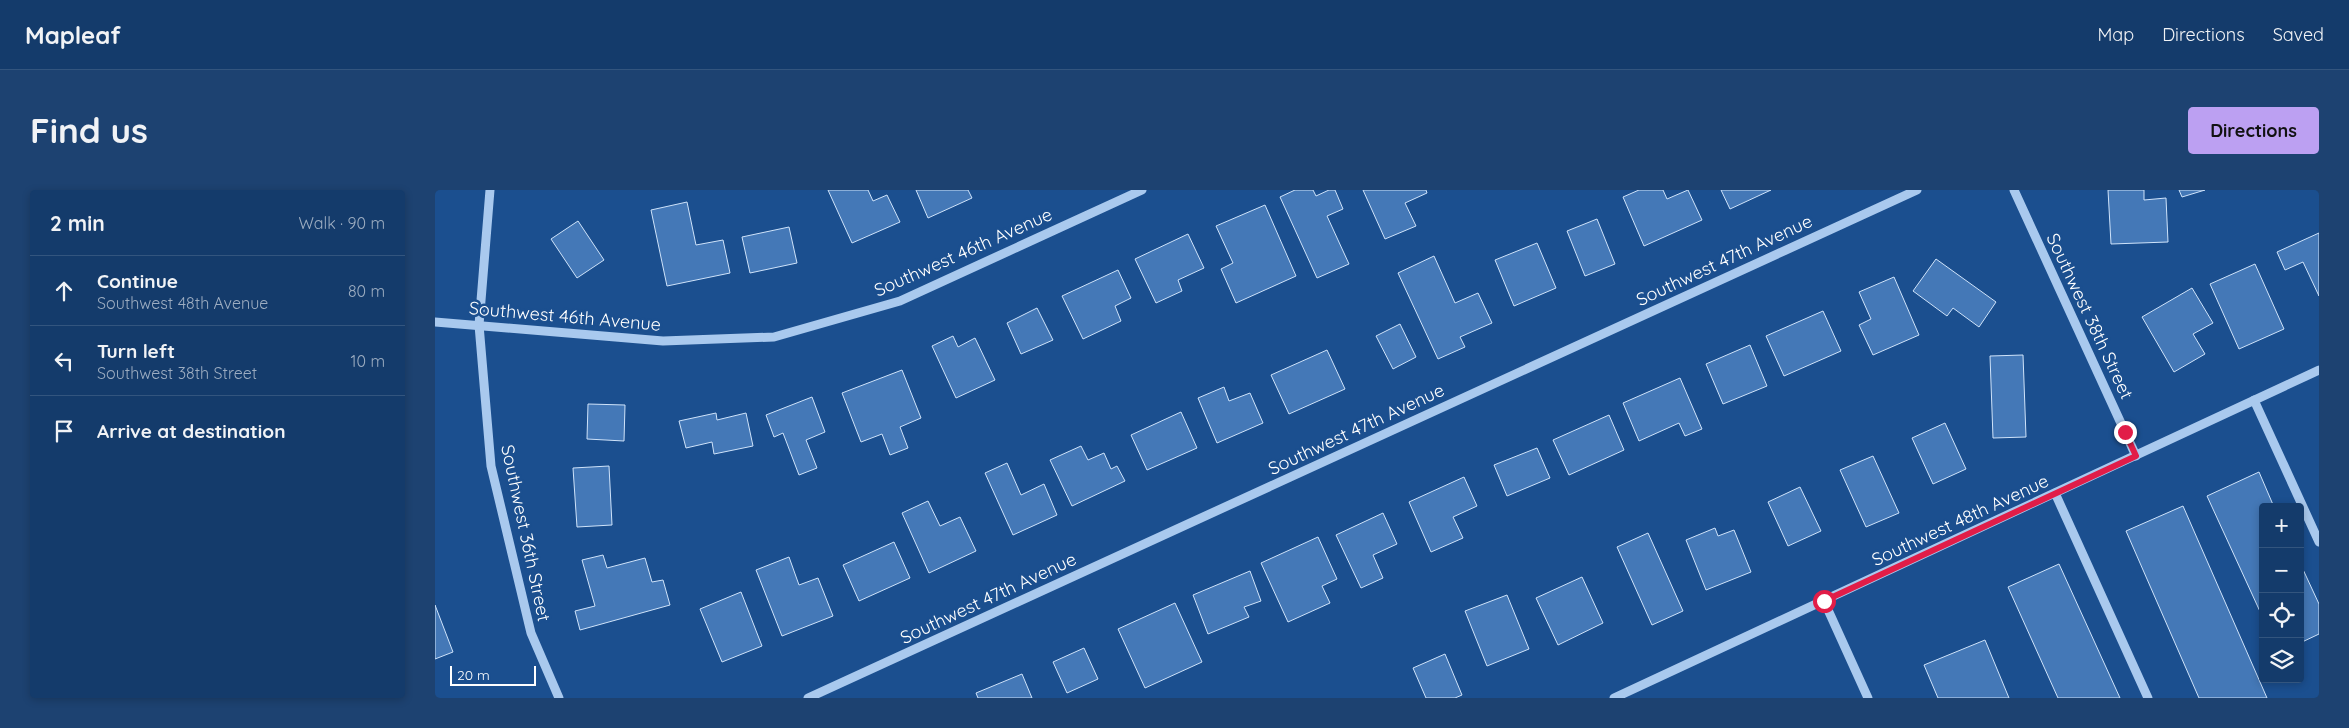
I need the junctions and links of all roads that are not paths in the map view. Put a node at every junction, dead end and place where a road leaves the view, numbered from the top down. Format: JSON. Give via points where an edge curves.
{"nodes":[{"id":1,"x":490,"y":190,"type":"edge"},
{"id":2,"x":1142,"y":190,"type":"edge"},
{"id":3,"x":1917,"y":190,"type":"edge"},
{"id":4,"x":2015,"y":190,"type":"edge"},
{"id":5,"x":435,"y":322,"type":"edge"},
{"id":6,"x":479,"y":325,"type":"junction"},
{"id":7,"x":2319,"y":370,"type":"edge"},
{"id":8,"x":2254,"y":400,"type":"junction"},
{"id":9,"x":2136,"y":456,"type":"junction"},
{"id":10,"x":2055,"y":493,"type":"junction"},
{"id":11,"x":2319,"y":542,"type":"edge"},
{"id":12,"x":1824,"y":601,"type":"junction"},
{"id":13,"x":559,"y":698,"type":"edge"},
{"id":14,"x":808,"y":698,"type":"edge"},
{"id":15,"x":1614,"y":698,"type":"edge"},
{"id":16,"x":1868,"y":698,"type":"edge"},
{"id":17,"x":2148,"y":698,"type":"edge"}],
"edges":[{"from":1,"to":6,"type":"street","name":"Southwest 36th Street"},
{"from":2,"to":6,"type":"street","name":"Southwest 46th Avenue","via":[[900,301],[774,338],[663,341]]},
{"from":3,"to":14,"type":"street","name":"Southwest 47th Avenue"},
{"from":4,"to":9,"type":"street","name":"Southwest 38th Street"},
{"from":5,"to":6,"type":"street","name":"Southwest 46th Avenue"},
{"from":6,"to":13,"type":"street","name":"Southwest 36th Street","via":[[491,466],[531,633]]},
{"from":7,"to":8,"type":"street","name":"Southwest 48th Avenue"},
{"from":8,"to":9,"type":"street","name":"Southwest 48th Avenue"},
{"from":8,"to":11,"type":"street"},
{"from":9,"to":10,"type":"street","name":"Southwest 48th Avenue"},
{"from":10,"to":12,"type":"street","name":"Southwest 48th Avenue"},
{"from":10,"to":17,"type":"street"},
{"from":12,"to":15,"type":"street","name":"Southwest 48th Avenue"},
{"from":12,"to":16,"type":"street"}]}
